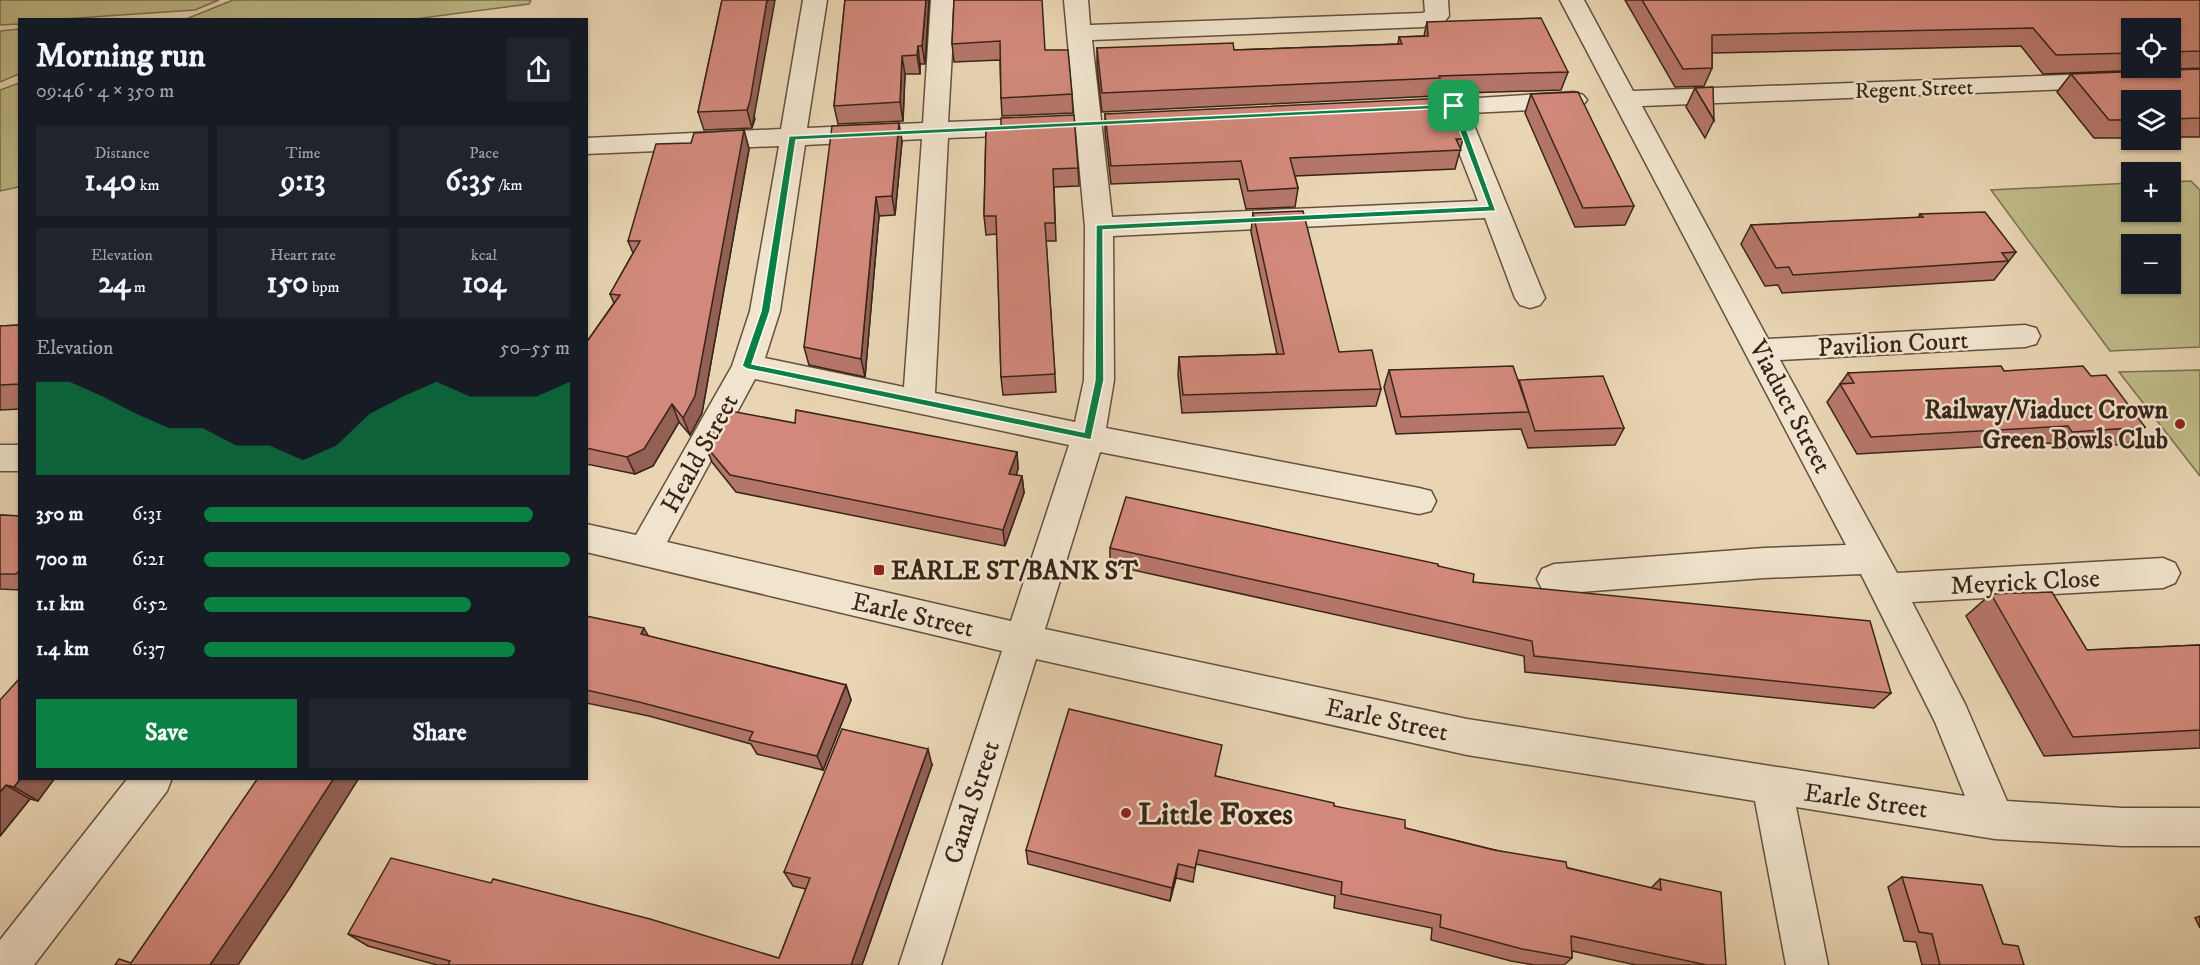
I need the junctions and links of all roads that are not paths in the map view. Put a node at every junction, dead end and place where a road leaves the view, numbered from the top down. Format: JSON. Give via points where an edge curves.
{"nodes":[{"id":1,"x":815,"y":0,"type":"edge"},
{"id":2,"x":943,"y":0,"type":"edge"},
{"id":3,"x":1076,"y":0,"type":"edge"},
{"id":4,"x":1436,"y":0,"type":"edge"},
{"id":5,"x":1572,"y":0,"type":"edge"},
{"id":6,"x":1079,"y":33,"type":"junction"},
{"id":7,"x":2200,"y":78,"type":"edge"},
{"id":8,"x":1627,"y":99,"type":"junction"},
{"id":9,"x":1577,"y":100,"type":"edge"},
{"id":10,"x":1454,"y":106,"type":"junction"},
{"id":11,"x":1384,"y":110,"type":"edge"},
{"id":12,"x":1101,"y":124,"type":"junction"},
{"id":13,"x":937,"y":131,"type":"junction"},
{"id":14,"x":792,"y":138,"type":"junction"},
{"id":15,"x":588,"y":146,"type":"edge"},
{"id":16,"x":1493,"y":209,"type":"junction"},
{"id":17,"x":1099,"y":227,"type":"junction"},
{"id":18,"x":1530,"y":298,"type":"dead end"},
{"id":19,"x":2025,"y":336,"type":"dead end"},
{"id":20,"x":1761,"y":350,"type":"junction"},
{"id":21,"x":747,"y":366,"type":"junction"},
{"id":22,"x":919,"y":400,"type":"junction"},
{"id":23,"x":1088,"y":437,"type":"junction"},
{"id":24,"x":0,"y":458,"type":"edge"},
{"id":25,"x":18,"y":458,"type":"edge"},
{"id":26,"x":1419,"y":501,"type":"dead end"},
{"id":27,"x":588,"y":538,"type":"edge"},
{"id":28,"x":645,"y":551,"type":"junction"},
{"id":29,"x":1871,"y":559,"type":"junction"},
{"id":30,"x":2163,"y":573,"type":"dead end"},
{"id":31,"x":1554,"y":579,"type":"dead end"},
{"id":32,"x":1887,"y":589,"type":"junction"},
{"id":33,"x":1024,"y":640,"type":"junction"},
{"id":34,"x":151,"y":780,"type":"edge"},
{"id":35,"x":1772,"y":787,"type":"junction"},
{"id":36,"x":1995,"y":820,"type":"junction"},
{"id":37,"x":2200,"y":827,"type":"edge"},
{"id":38,"x":7,"y":965,"type":"edge"},
{"id":39,"x":920,"y":965,"type":"edge"},
{"id":40,"x":1807,"y":965,"type":"edge"}],
"edges":[{"from":1,"to":14,"type":"street","name":"Heald Street"},
{"from":2,"to":13,"type":"street"},
{"from":3,"to":6,"type":"street","name":"Canal Street"},
{"from":4,"to":6,"type":"street","via":[[1437,16],[1423,20]]},
{"from":5,"to":8,"type":"street","name":"Viaduct Street"},
{"from":6,"to":12,"type":"street","name":"Canal Street"},
{"from":7,"to":8,"type":"street","name":"Regent Street"},
{"from":8,"to":20,"type":"street","name":"Viaduct Street"},
{"from":9,"to":10,"type":"street"},
{"from":10,"to":11,"type":"street"},
{"from":10,"to":16,"type":"street"},
{"from":12,"to":13,"type":"street"},
{"from":12,"to":17,"type":"street","name":"Canal Street"},
{"from":13,"to":14,"type":"street"},
{"from":13,"to":22,"type":"street"},
{"from":14,"to":15,"type":"street"},
{"from":14,"to":21,"type":"street","name":"Heald Street","via":[[765,311]]},
{"from":16,"to":17,"type":"street"},
{"from":16,"to":18,"type":"street"},
{"from":17,"to":23,"type":"street","name":"Canal Street","via":[[1099,380]]},
{"from":19,"to":20,"type":"street","name":"Pavilion Court"},
{"from":20,"to":29,"type":"street","name":"Viaduct Street"},
{"from":21,"to":22,"type":"street"},
{"from":21,"to":28,"type":"street","name":"Heald Street"},
{"from":22,"to":23,"type":"street"},
{"from":23,"to":26,"type":"street"},
{"from":23,"to":33,"type":"street","name":"Canal Street"},
{"from":24,"to":25,"type":"street"},
{"from":27,"to":28,"type":"street","name":"Earle Street"},
{"from":28,"to":33,"type":"street","name":"Earle Street"},
{"from":29,"to":31,"type":"street"},
{"from":29,"to":32,"type":"street","name":"Viaduct Street"},
{"from":30,"to":32,"type":"street","name":"Meyrick Close"},
{"from":32,"to":36,"type":"street","name":"Viaduct Street","via":[[1952,716]]},
{"from":33,"to":35,"type":"street","name":"Earle Street","via":[[1467,736]]},
{"from":33,"to":39,"type":"street","name":"Canal Street"},
{"from":34,"to":38,"type":"street"},
{"from":35,"to":36,"type":"street","name":"Earle Street"},
{"from":35,"to":40,"type":"street"},
{"from":36,"to":37,"type":"street","name":"Earle Street"}]}
